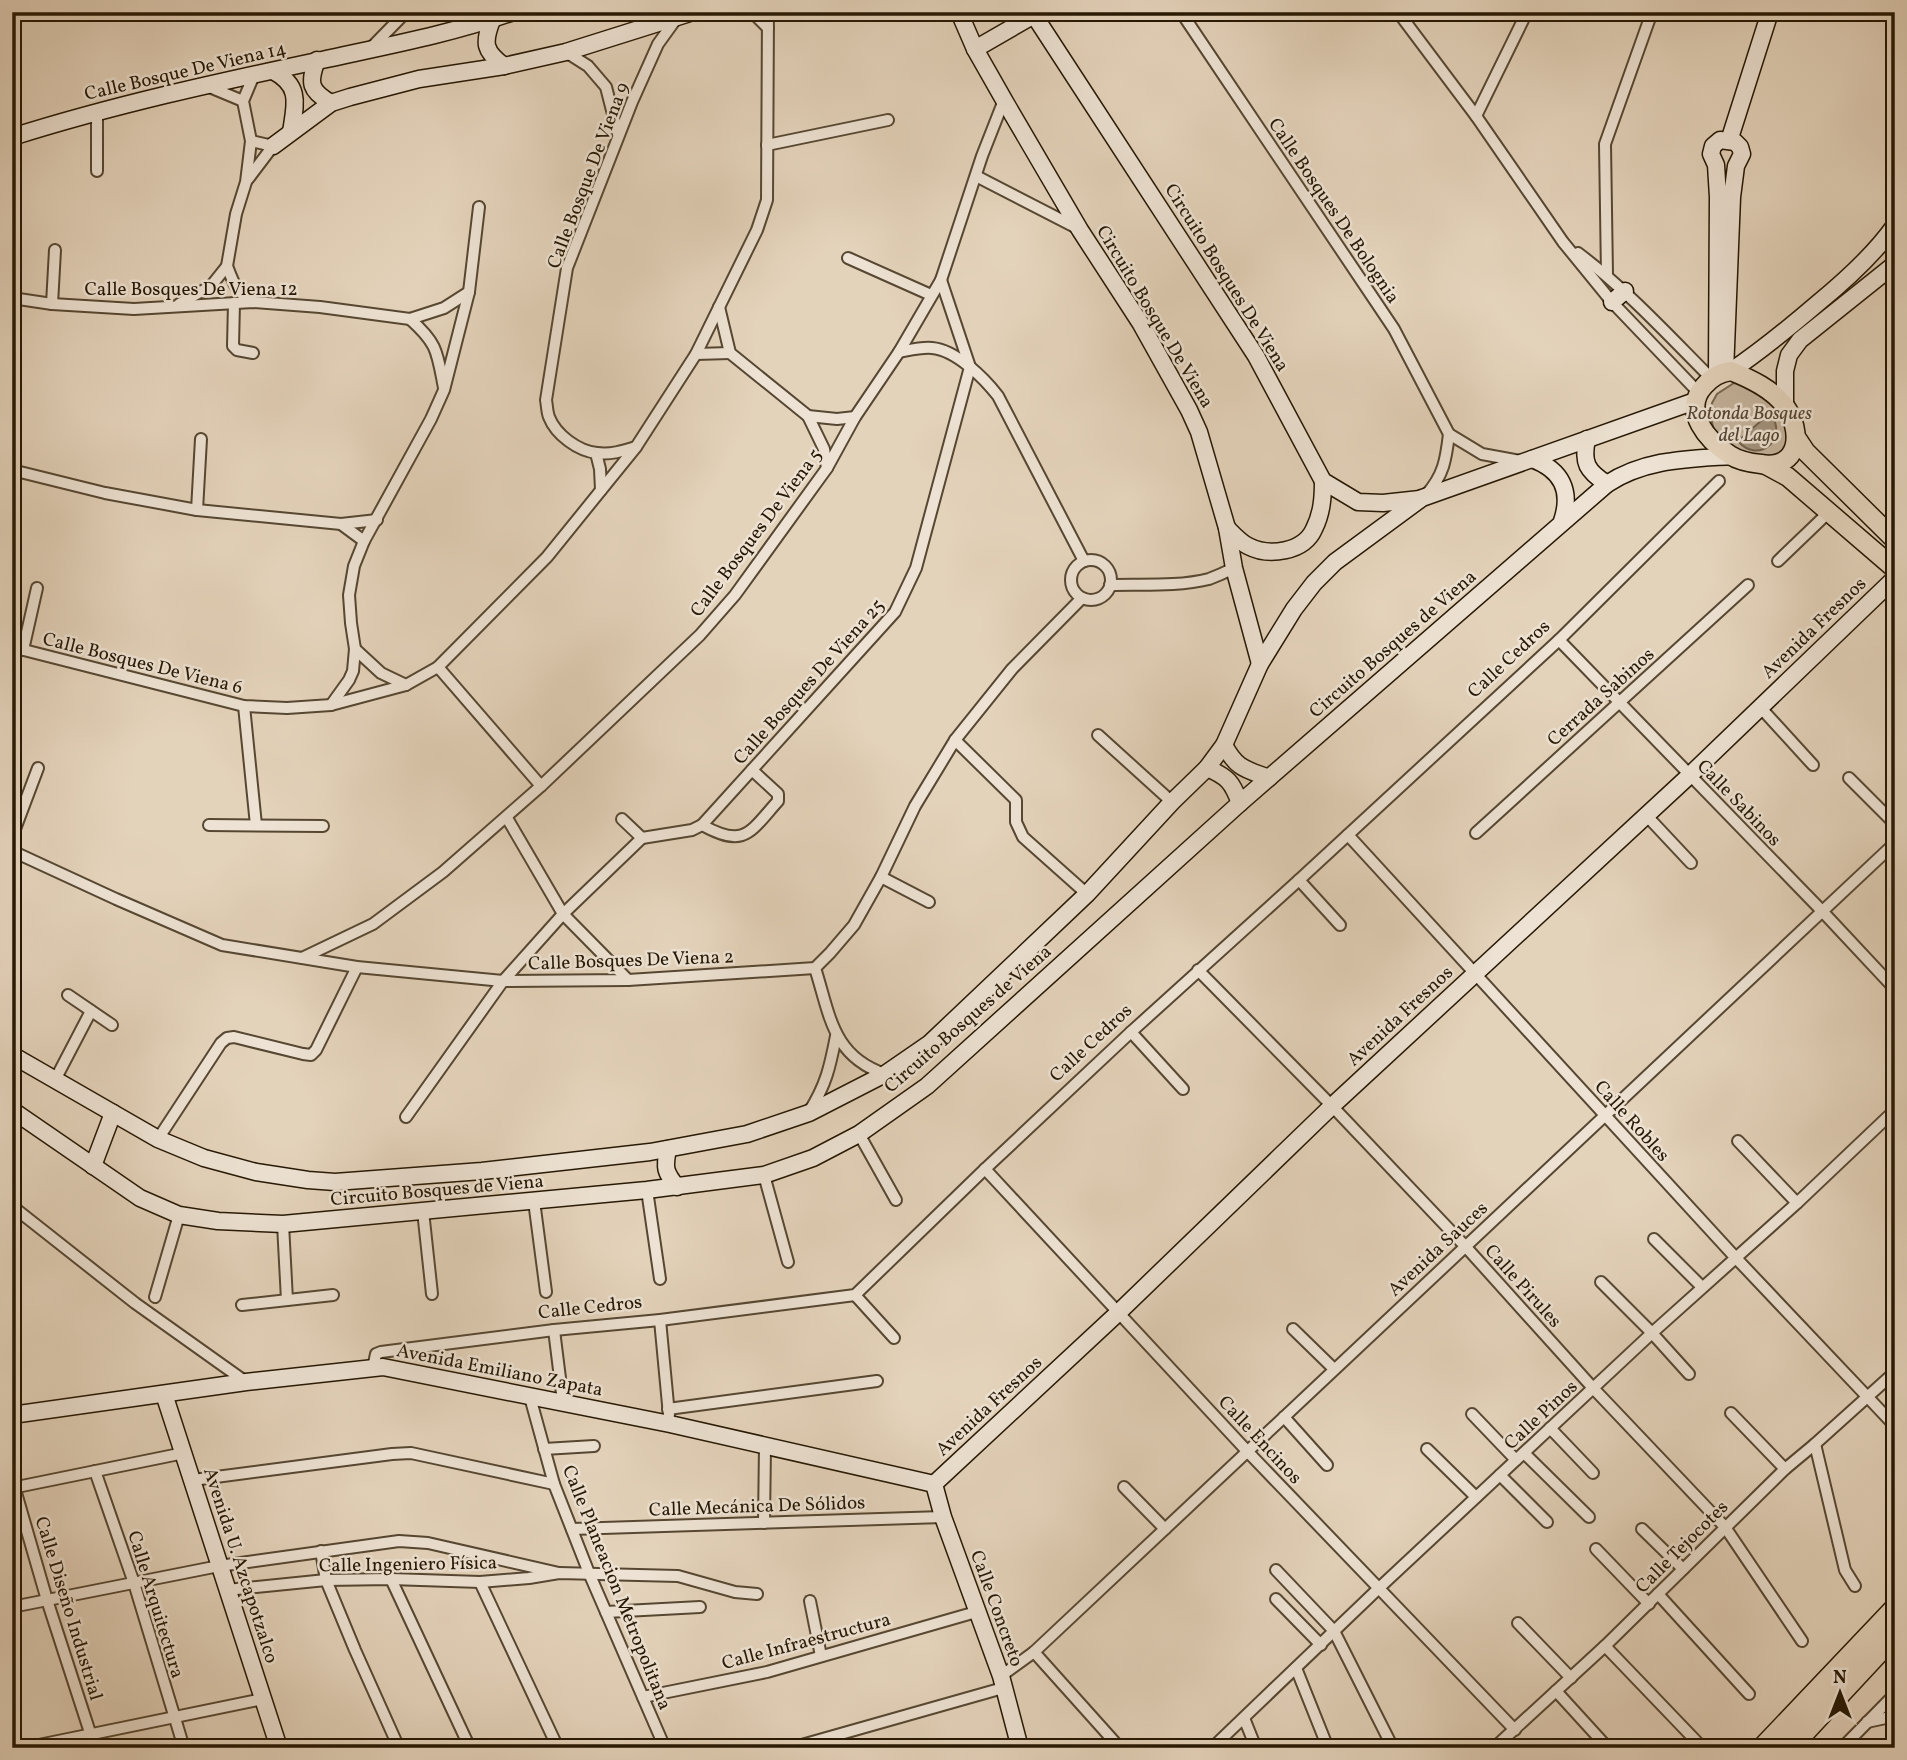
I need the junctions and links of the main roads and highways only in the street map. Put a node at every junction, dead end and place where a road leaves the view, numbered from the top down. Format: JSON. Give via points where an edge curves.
{"nodes":[{"id":1,"x":513,"y":12,"type":"edge"},
{"id":2,"x":693,"y":12,"type":"edge"},
{"id":3,"x":959,"y":12,"type":"edge"},
{"id":4,"x":1770,"y":12,"type":"edge"},
{"id":5,"x":1034,"y":13,"type":"edge"},
{"id":6,"x":492,"y":20,"type":"junction"},
{"id":7,"x":975,"y":49,"type":"junction"},
{"id":8,"x":317,"y":60,"type":"junction"},
{"id":9,"x":504,"y":66,"type":"junction"},
{"id":10,"x":273,"y":71,"type":"junction"},
{"id":11,"x":331,"y":103,"type":"junction"},
{"id":12,"x":290,"y":132,"type":"junction"},
{"id":13,"x":12,"y":137,"type":"edge"},
{"id":14,"x":273,"y":145,"type":"road end"},
{"id":15,"x":1895,"y":225,"type":"edge"},
{"id":16,"x":1880,"y":245,"type":"junction"},
{"id":17,"x":1895,"y":262,"type":"edge"},
{"id":18,"x":1721,"y":374,"type":"junction"},
{"id":19,"x":1696,"y":396,"type":"junction"},
{"id":20,"x":1785,"y":407,"type":"junction"},
{"id":21,"x":1796,"y":437,"type":"junction"},
{"id":22,"x":1587,"y":439,"type":"junction"},
{"id":23,"x":1732,"y":456,"type":"junction"},
{"id":24,"x":1527,"y":460,"type":"junction"},
{"id":25,"x":1766,"y":465,"type":"junction"},
{"id":26,"x":1323,"y":481,"type":"junction"},
{"id":27,"x":1607,"y":484,"type":"junction"},
{"id":28,"x":1422,"y":498,"type":"junction"},
{"id":29,"x":1562,"y":522,"type":"junction"},
{"id":30,"x":1227,"y":528,"type":"junction"},
{"id":31,"x":1895,"y":540,"type":"edge"},
{"id":32,"x":1895,"y":569,"type":"edge"},
{"id":33,"x":1895,"y":578,"type":"edge"},
{"id":34,"x":1260,"y":664,"type":"junction"},
{"id":35,"x":1224,"y":745,"type":"junction"},
{"id":36,"x":1207,"y":768,"type":"junction"},
{"id":37,"x":1269,"y":778,"type":"junction"},
{"id":38,"x":1240,"y":803,"type":"junction"},
{"id":39,"x":12,"y":1055,"type":"edge"},
{"id":40,"x":12,"y":1110,"type":"edge"},
{"id":41,"x":113,"y":1113,"type":"junction"},
{"id":42,"x":668,"y":1149,"type":"junction"},
{"id":43,"x":650,"y":1152,"type":"junction"},
{"id":44,"x":93,"y":1166,"type":"junction"},
{"id":45,"x":677,"y":1187,"type":"junction"},
{"id":46,"x":649,"y":1190,"type":"junction"},
{"id":47,"x":164,"y":1394,"type":"junction"},
{"id":48,"x":12,"y":1415,"type":"edge"},
{"id":49,"x":934,"y":1484,"type":"junction"},
{"id":50,"x":1895,"y":1609,"type":"edge"},
{"id":51,"x":1895,"y":1634,"type":"edge"},
{"id":52,"x":279,"y":1748,"type":"edge"},
{"id":53,"x":1020,"y":1748,"type":"edge"},
{"id":54,"x":1763,"y":1748,"type":"edge"},
{"id":55,"x":1789,"y":1748,"type":"edge"}],
"edges":[{"from":1,"to":6,"type":"main road","name":"Calle Bosque De Viena 14"},
{"from":2,"to":9,"type":"main road","via":[[566,52]]},
{"from":3,"to":7,"type":"main road","name":"Circuito Bosque De Viena"},
{"from":4,"to":18,"type":"main road","via":[[1729,141],[1735,142],[1742,154],[1725,197]]},
{"from":5,"to":7,"type":"main road"},
{"from":5,"to":26,"type":"main road","name":"Circuito Bosques De Viena","via":[[1256,356]]},
{"from":6,"to":8,"type":"main road","name":"Calle Bosque De Viena 14"},
{"from":6,"to":9,"type":"main road","via":[[485,44],[491,57]]},
{"from":7,"to":30,"type":"main road","name":"Circuito Bosque De Viena","via":[[1189,410]]},
{"from":8,"to":10,"type":"main road","name":"Calle Bosque De Viena 14"},
{"from":8,"to":11,"type":"main road","via":[[312,85],[317,95]]},
{"from":9,"to":11,"type":"main road","via":[[419,79]]},
{"from":10,"to":12,"type":"main road","via":[[292,88],[295,104]]},
{"from":10,"to":13,"type":"main road","name":"Calle Bosque De Viena 14"},
{"from":11,"to":12,"type":"main road"},
{"from":12,"to":14,"type":"main road"},
{"from":15,"to":16,"type":"main road"},
{"from":16,"to":17,"type":"main road"},
{"from":16,"to":18,"type":"main road","via":[[1780,335]]},
{"from":17,"to":20,"type":"main road","via":[[1800,340],[1785,371]]},
{"from":18,"to":19,"type":"main road"},
{"from":18,"to":20,"type":"main road","via":[[1754,380]]},
{"from":19,"to":22,"type":"main road","name":"Circuito Bosques de Viena"},
{"from":19,"to":23,"type":"main road","via":[[1698,421],[1706,435]]},
{"from":20,"to":21,"type":"main road"},
{"from":21,"to":25,"type":"main road","via":[[1787,461]]},
{"from":21,"to":31,"type":"main road"},
{"from":22,"to":24,"type":"main road","name":"Circuito Bosques de Viena"},
{"from":22,"to":27,"type":"main road","via":[[1589,470]]},
{"from":23,"to":25,"type":"main road"},
{"from":23,"to":27,"type":"main road","name":"Circuito Bosques de Viena","via":[[1652,464]]},
{"from":24,"to":28,"type":"main road","name":"Circuito Bosques de Viena"},
{"from":24,"to":29,"type":"main road","via":[[1544,463],[1563,482],[1566,509]]},
{"from":25,"to":32,"type":"main road","via":[[1788,477]]},
{"from":26,"to":28,"type":"main road","via":[[1358,502]]},
{"from":26,"to":30,"type":"main road","via":[[1322,506],[1313,532],[1287,550],[1269,553],[1247,545]]},
{"from":27,"to":29,"type":"main road","name":"Circuito Bosques de Viena"},
{"from":28,"to":34,"type":"main road","name":"Circuito Bosques de Viena","via":[[1335,562],[1314,583]]},
{"from":29,"to":37,"type":"main road","name":"Circuito Bosques de Viena"},
{"from":30,"to":34,"type":"main road","name":"Circuito Bosque De Viena"},
{"from":33,"to":49,"type":"main road","name":"Avenida Fresnos"},
{"from":34,"to":35,"type":"main road","name":"Circuito Bosques de Viena"},
{"from":35,"to":36,"type":"main road","name":"Circuito Bosques de Viena"},
{"from":35,"to":37,"type":"main road","via":[[1237,764]]},
{"from":36,"to":38,"type":"main road","via":[[1234,786]]},
{"from":36,"to":42,"type":"main road","name":"Circuito Bosques de Viena","via":[[1087,894],[930,1043],[885,1074],[809,1113],[747,1134]]},
{"from":37,"to":38,"type":"main road","name":"Circuito Bosques de Viena"},
{"from":38,"to":45,"type":"main road","name":"Circuito Bosques de Viena","via":[[926,1086],[859,1134],[813,1158],[764,1175]]},
{"from":39,"to":41,"type":"main road","name":"Circuito Bosques de Viena"},
{"from":40,"to":44,"type":"main road","name":"Circuito Bosques de Viena"},
{"from":41,"to":43,"type":"main road","name":"Circuito Bosques de Viena","via":[[204,1158],[256,1172],[335,1182]]},
{"from":41,"to":44,"type":"main road"},
{"from":42,"to":43,"type":"main road","name":"Circuito Bosques de Viena"},
{"from":42,"to":45,"type":"main road","via":[[665,1168]]},
{"from":43,"to":46,"type":"main road","via":[[655,1169]]},
{"from":44,"to":46,"type":"main road","name":"Circuito Bosques de Viena","via":[[140,1198],[179,1215],[283,1224]]},
{"from":45,"to":46,"type":"main road","name":"Circuito Bosques de Viena"},
{"from":47,"to":48,"type":"main road","name":"Avenida Emiliano Zapata"},
{"from":47,"to":49,"type":"main road","name":"Avenida Emiliano Zapata","via":[[383,1367],[530,1397],[669,1417],[765,1446]]},
{"from":47,"to":52,"type":"main road","name":"Avenida U. Azcapotzalco"},
{"from":49,"to":53,"type":"main road","name":"Calle Concreto"},
{"from":50,"to":54,"type":"highway"},
{"from":51,"to":55,"type":"highway"}]}
